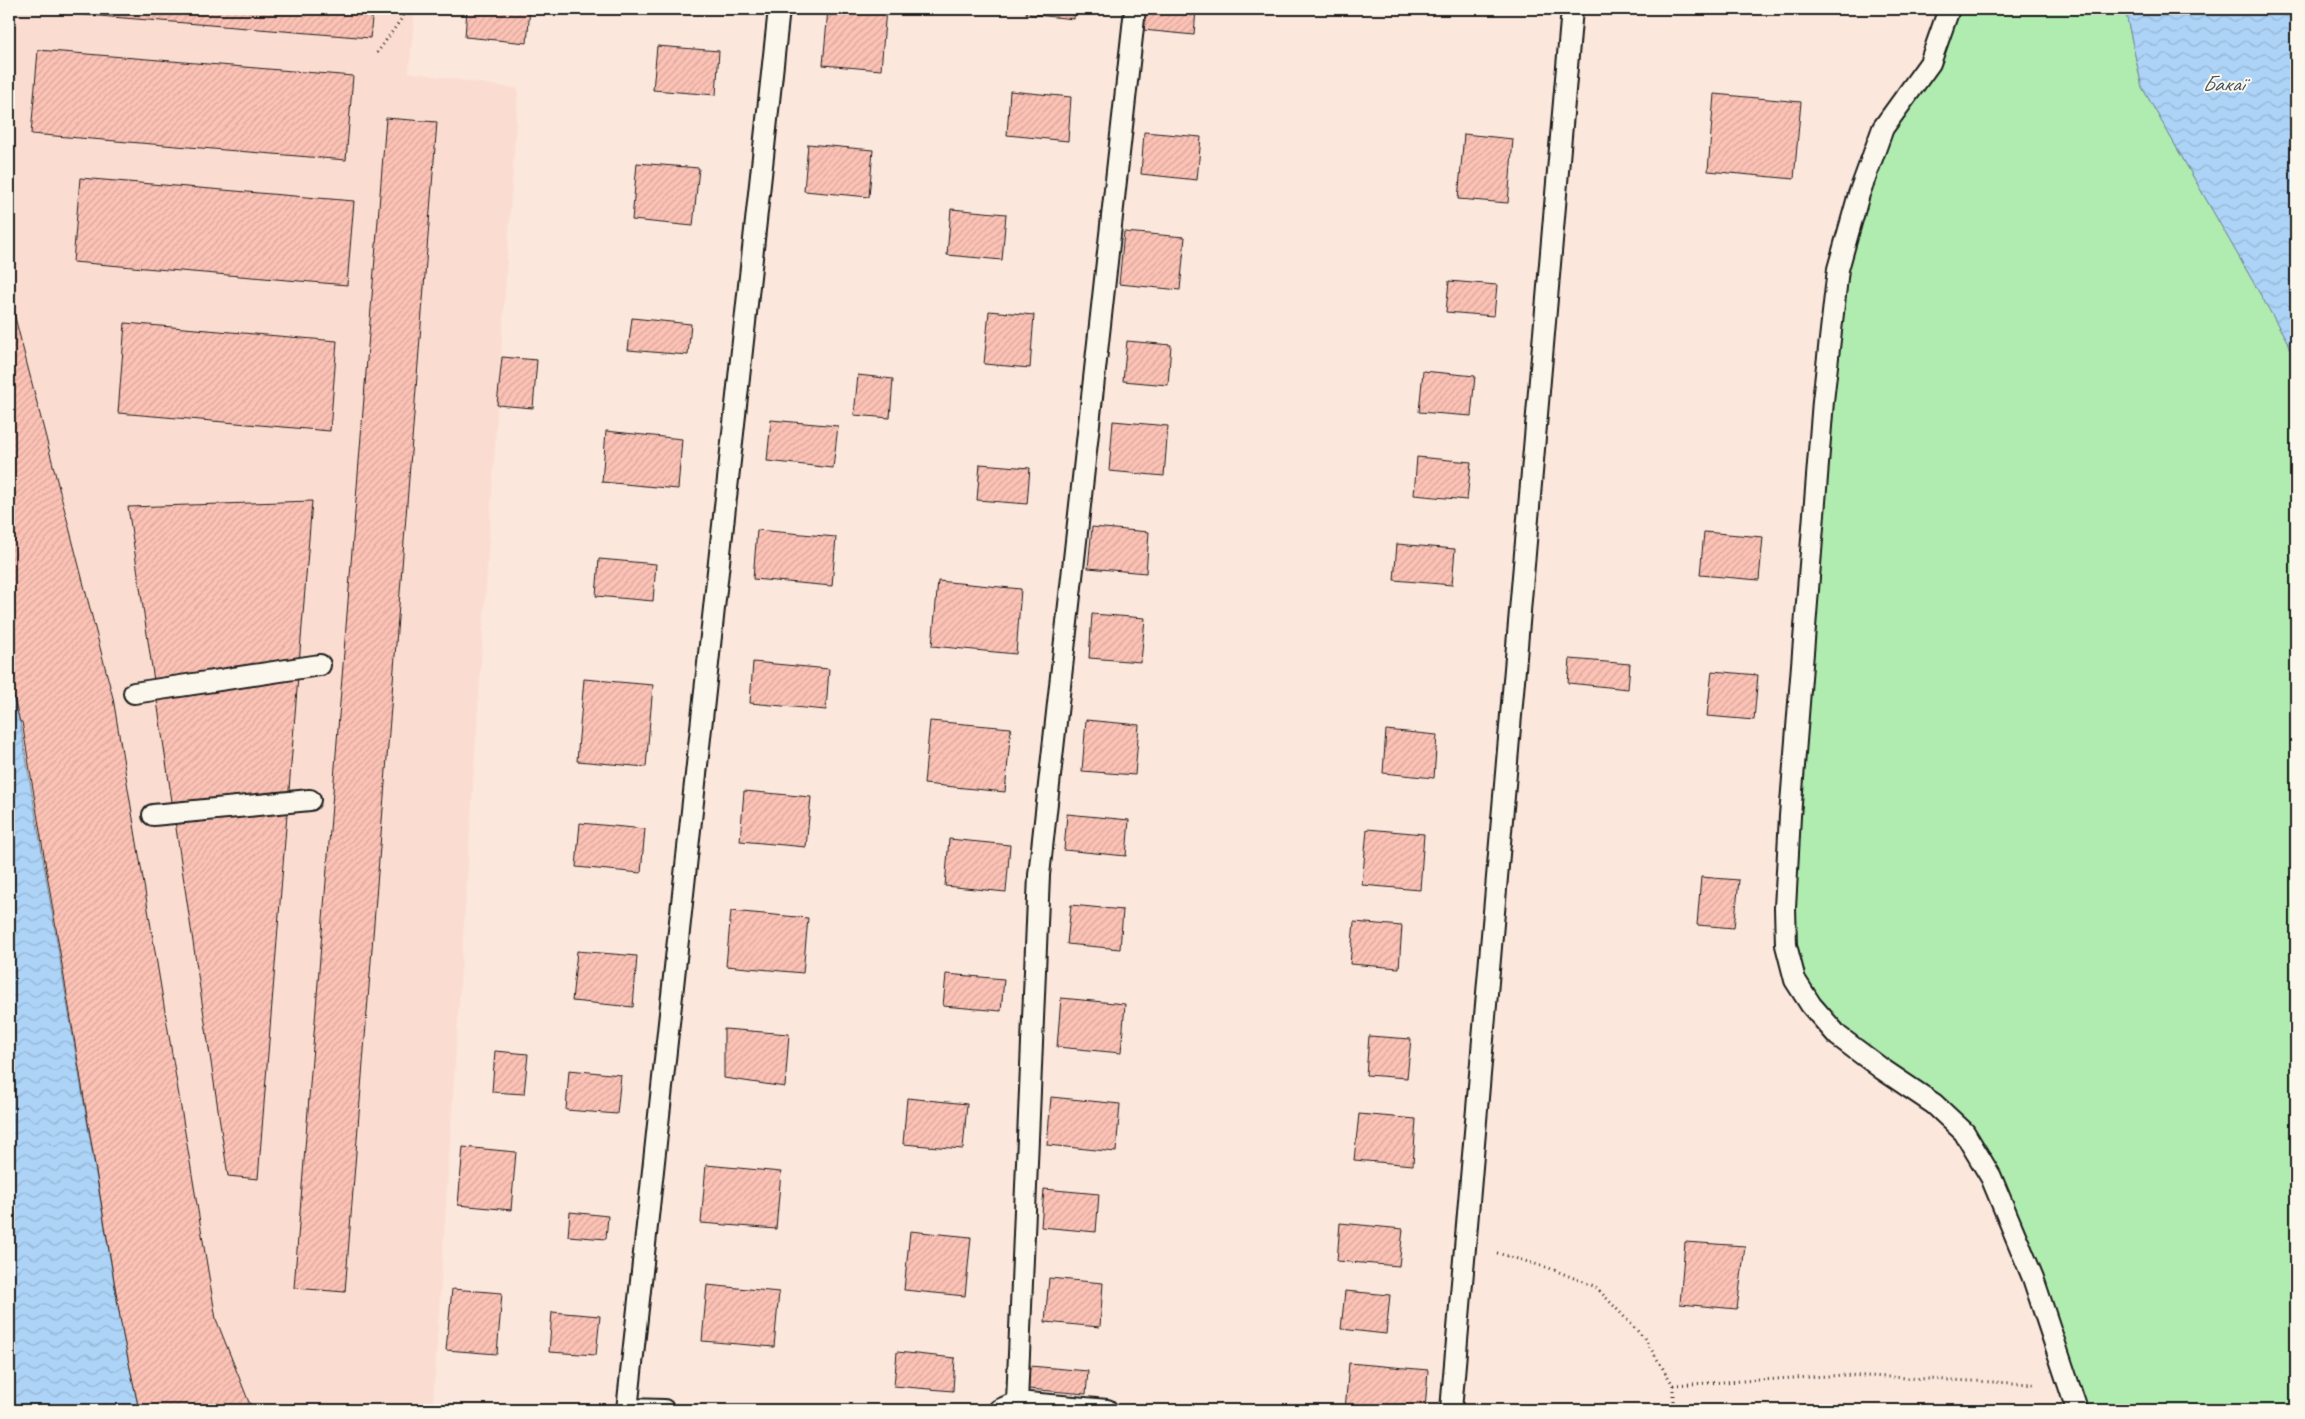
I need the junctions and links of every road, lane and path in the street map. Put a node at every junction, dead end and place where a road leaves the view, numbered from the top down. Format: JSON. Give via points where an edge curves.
{"nodes":[{"id":1,"x":404,"y":9,"type":"edge"},
{"id":2,"x":779,"y":9,"type":"edge"},
{"id":3,"x":1136,"y":9,"type":"edge"},
{"id":4,"x":1572,"y":9,"type":"edge"},
{"id":5,"x":1949,"y":9,"type":"edge"},
{"id":6,"x":377,"y":54,"type":"dead end"},
{"id":7,"x":320,"y":665,"type":"dead end"},
{"id":8,"x":134,"y":693,"type":"dead end"},
{"id":9,"x":310,"y":800,"type":"dead end"},
{"id":10,"x":153,"y":815,"type":"dead end"},
{"id":11,"x":1465,"y":1243,"type":"junction"},
{"id":12,"x":1673,"y":1385,"type":"junction"},
{"id":13,"x":2069,"y":1385,"type":"junction"},
{"id":14,"x":1017,"y":1402,"type":"junction"},
{"id":15,"x":627,"y":1410,"type":"edge"},
{"id":16,"x":664,"y":1410,"type":"edge"},
{"id":17,"x":999,"y":1410,"type":"edge"},
{"id":18,"x":1107,"y":1410,"type":"edge"},
{"id":19,"x":1451,"y":1410,"type":"edge"},
{"id":20,"x":1673,"y":1410,"type":"edge"},
{"id":21,"x":2077,"y":1410,"type":"edge"}],
"edges":[{"from":1,"to":6,"type":"path","via":[[402,18]]},
{"from":2,"to":15,"type":"lane"},
{"from":3,"to":14,"type":"lane","via":[[1039,875]]},
{"from":4,"to":11,"type":"lane"},
{"from":5,"to":13,"type":"lane","via":[[1930,63],[1882,128],[1838,269],[1823,400],[1790,816],[1786,945],[1795,980],[1811,1005],[1838,1036],[1934,1104],[1964,1132],[1991,1177],[2033,1278]]},
{"from":7,"to":8,"type":"lane"},
{"from":9,"to":10,"type":"lane"},
{"from":11,"to":12,"type":"path","via":[[1549,1268],[1596,1287],[1645,1339]]},
{"from":11,"to":19,"type":"lane"},
{"from":12,"to":13,"type":"path","via":[[1845,1376]]},
{"from":12,"to":20,"type":"path"},
{"from":13,"to":21,"type":"lane"},
{"from":14,"to":17,"type":"lane"},
{"from":14,"to":18,"type":"lane"},
{"from":15,"to":16,"type":"lane"}]}
